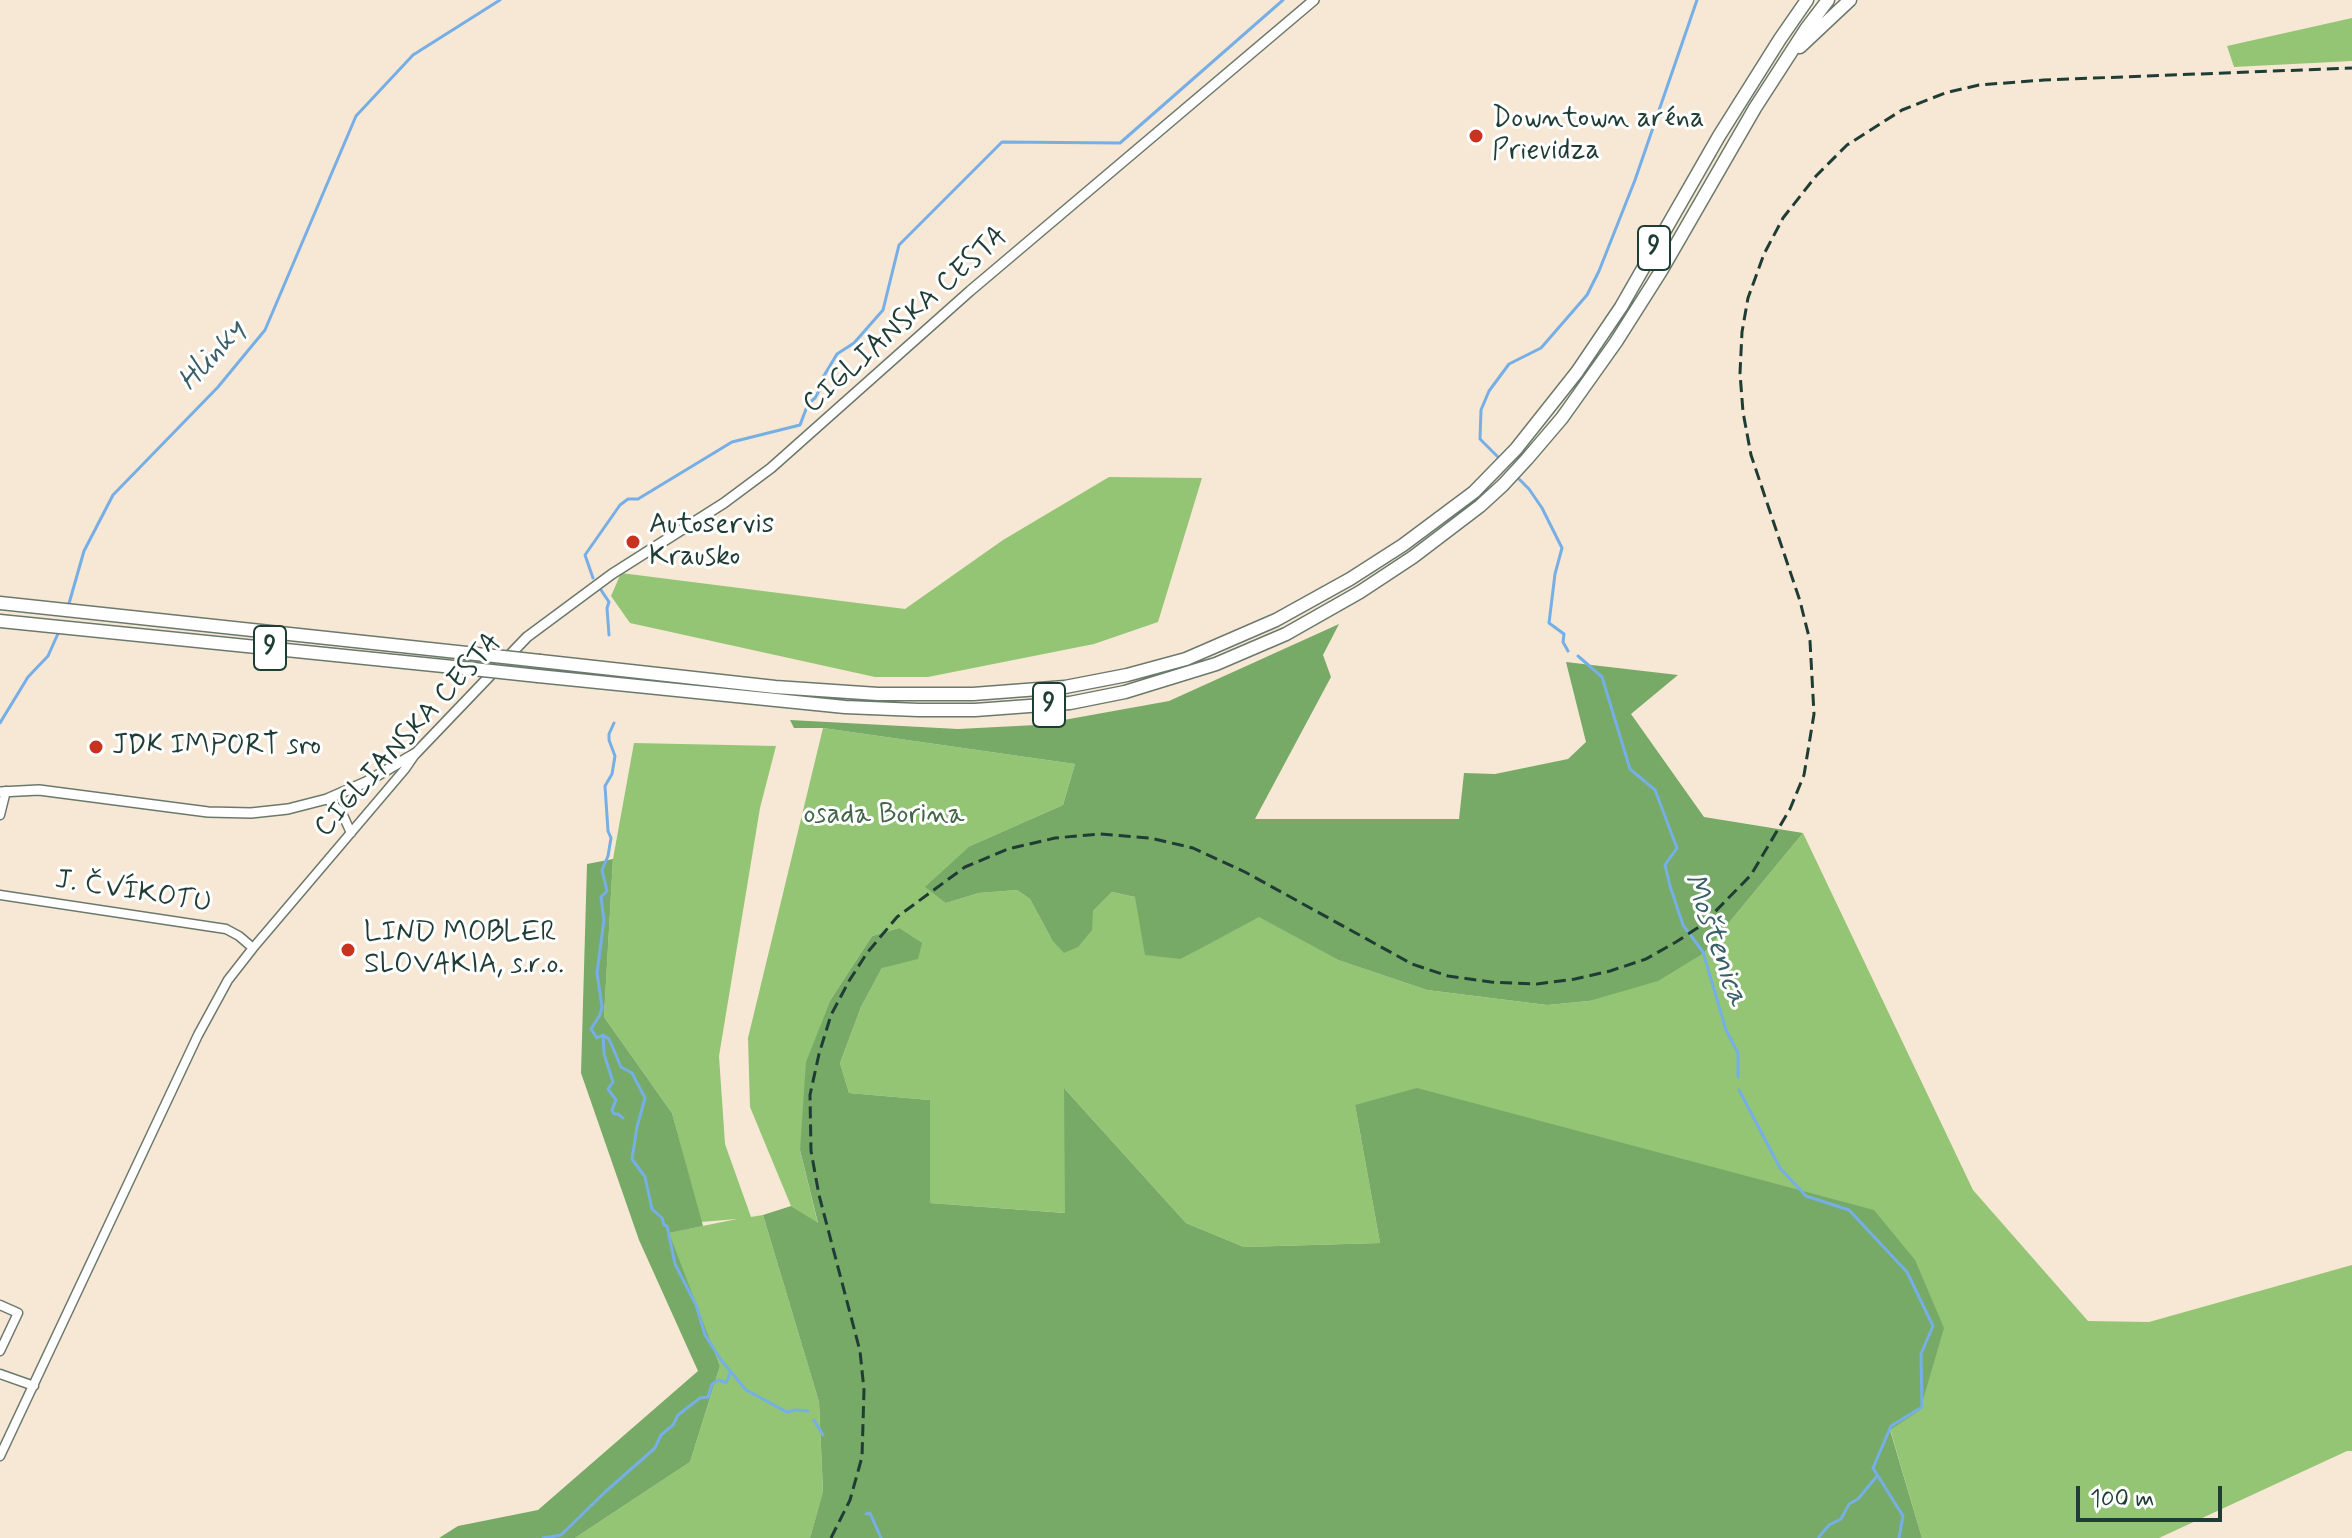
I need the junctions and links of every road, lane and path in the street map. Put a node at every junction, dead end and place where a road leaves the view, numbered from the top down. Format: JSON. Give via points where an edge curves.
{"nodes":[{"id":1,"x":1314,"y":0,"type":"edge"},
{"id":2,"x":1807,"y":0,"type":"edge"},
{"id":3,"x":1828,"y":0,"type":"edge"},
{"id":4,"x":1850,"y":0,"type":"edge"},
{"id":5,"x":1784,"y":63,"type":"junction"},
{"id":6,"x":0,"y":603,"type":"edge"},
{"id":7,"x":0,"y":621,"type":"edge"},
{"id":8,"x":416,"y":753,"type":"junction"},
{"id":9,"x":3,"y":791,"type":"edge"},
{"id":10,"x":327,"y":799,"type":"junction"},
{"id":11,"x":0,"y":815,"type":"edge"},
{"id":12,"x":351,"y":833,"type":"junction"},
{"id":13,"x":0,"y":895,"type":"edge"},
{"id":14,"x":253,"y":948,"type":"junction"},
{"id":15,"x":0,"y":1305,"type":"edge"},
{"id":16,"x":0,"y":1351,"type":"edge"},
{"id":17,"x":0,"y":1374,"type":"edge"},
{"id":18,"x":34,"y":1386,"type":"junction"},
{"id":19,"x":0,"y":1456,"type":"edge"}],
"edges":[{"from":1,"to":8,"type":"street","name":"CIGLIANSKA CESTA","via":[[970,291],[771,468],[527,637]]},
{"from":2,"to":6,"type":"main road","number":"9","bridge":true,"via":[[1719,136],[1621,307],[1516,449],[1474,492],[1339,586],[1186,659],[1093,683],[1029,691],[878,694]]},
{"from":3,"to":5,"type":"main road"},
{"from":4,"to":5,"type":"main road","number":"9"},
{"from":5,"to":7,"type":"main road","number":"9","bridge":true,"via":[[1616,342],[1562,418],[1503,485],[1454,527],[1360,592],[1286,634],[1159,683],[1038,706],[880,710]]},
{"from":8,"to":10,"type":"street"},
{"from":8,"to":12,"type":"street","name":"CIGLIANSKA CESTA"},
{"from":9,"to":10,"type":"street","via":[[39,790],[208,812],[263,812]]},
{"from":9,"to":11,"type":"street"},
{"from":10,"to":12,"type":"street","via":[[342,813]]},
{"from":12,"to":14,"type":"street","name":"CIGLIANSKA CESTA"},
{"from":13,"to":14,"type":"street","name":"J. ČVÍKOTU","via":[[226,929]]},
{"from":14,"to":18,"type":"street","name":"CIGLIANSKA CESTA","via":[[228,980],[198,1035]]},
{"from":15,"to":16,"type":"street","via":[[18,1313]]},
{"from":17,"to":18,"type":"street"},
{"from":18,"to":19,"type":"street","name":"CIGLIANSKA CESTA"}]}
